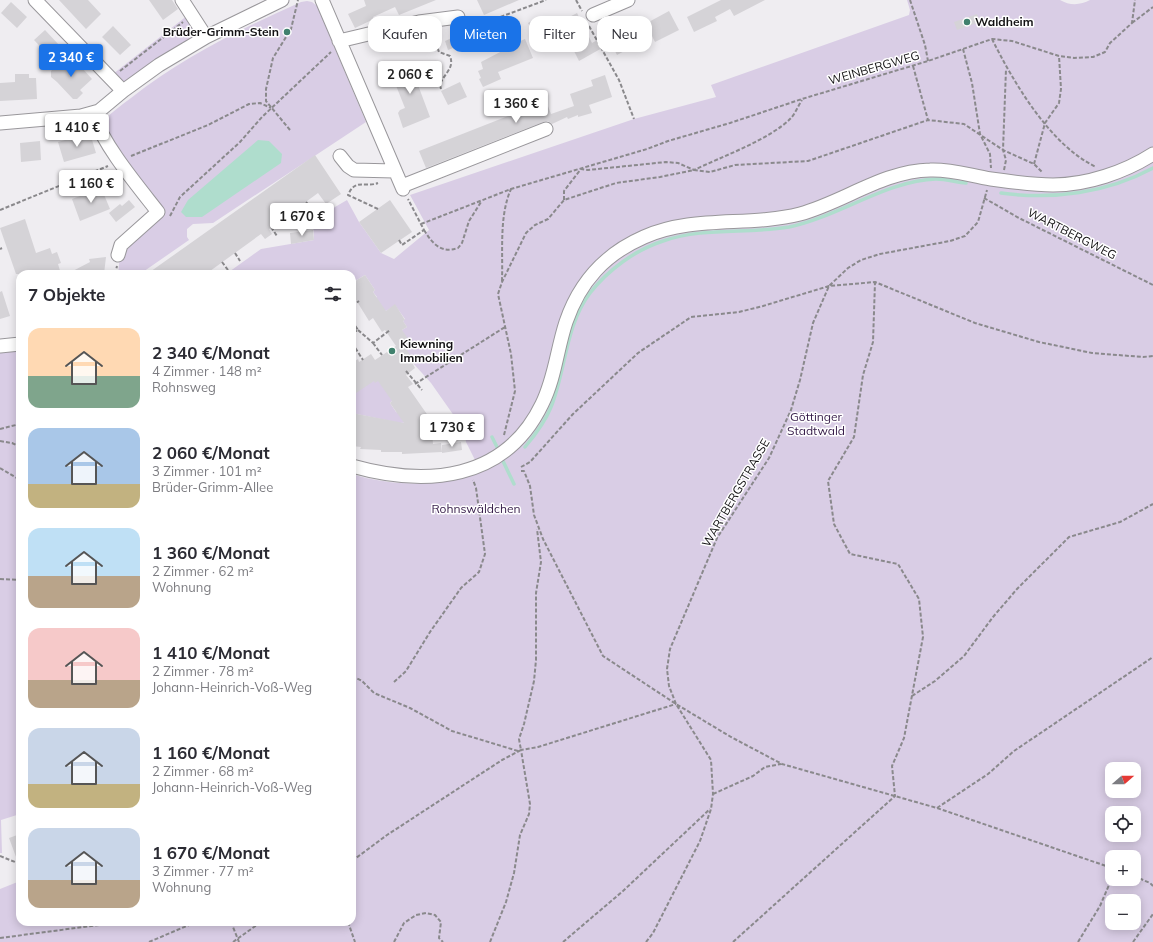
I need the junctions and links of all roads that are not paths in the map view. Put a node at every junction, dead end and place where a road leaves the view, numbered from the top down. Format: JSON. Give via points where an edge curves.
{"nodes":[{"id":1,"x":36,"y":0,"type":"edge"},
{"id":2,"x":182,"y":0,"type":"edge"},
{"id":3,"x":282,"y":0,"type":"edge"},
{"id":4,"x":322,"y":0,"type":"edge"},
{"id":5,"x":628,"y":0,"type":"edge"},
{"id":6,"x":589,"y":17,"type":"edge"},
{"id":7,"x":450,"y":18,"type":"edge"},
{"id":8,"x":206,"y":37,"type":"junction"},
{"id":9,"x":340,"y":42,"type":"junction"},
{"id":10,"x":123,"y":91,"type":"junction"},
{"id":11,"x":93,"y":114,"type":"junction"},
{"id":12,"x":0,"y":123,"type":"edge"},
{"id":13,"x":546,"y":129,"type":"dead end"},
{"id":14,"x":1153,"y":154,"type":"edge"},
{"id":15,"x":340,"y":156,"type":"dead end"},
{"id":16,"x":394,"y":171,"type":"junction"},
{"id":17,"x":118,"y":255,"type":"dead end"},
{"id":18,"x":16,"y":344,"type":"edge"},
{"id":19,"x":0,"y":346,"type":"edge"},
{"id":20,"x":356,"y":467,"type":"edge"}],
"edges":[{"from":1,"to":10,"type":"street"},
{"from":2,"to":8,"type":"street"},
{"from":3,"to":8,"type":"street"},
{"from":4,"to":9,"type":"street"},
{"from":5,"to":6,"type":"street"},
{"from":7,"to":9,"type":"street","via":[[419,22]]},
{"from":8,"to":10,"type":"street","via":[[159,65]]},
{"from":9,"to":16,"type":"street"},
{"from":10,"to":11,"type":"street"},
{"from":11,"to":12,"type":"street"},
{"from":11,"to":17,"type":"street","via":[[96,124],[120,161],[163,216],[121,245]]},
{"from":13,"to":16,"type":"street","via":[[402,188]]},
{"from":14,"to":20,"type":"street","via":[[1111,174],[1081,182],[1055,185],[992,179],[953,170],[904,173],[823,207],[798,214],[691,224],[646,236],[601,264],[580,291],[566,322],[553,377],[543,403],[528,428],[506,452],[468,470],[434,476],[404,476]]},
{"from":15,"to":16,"type":"street","via":[[354,170]]},
{"from":18,"to":19,"type":"street"}]}
